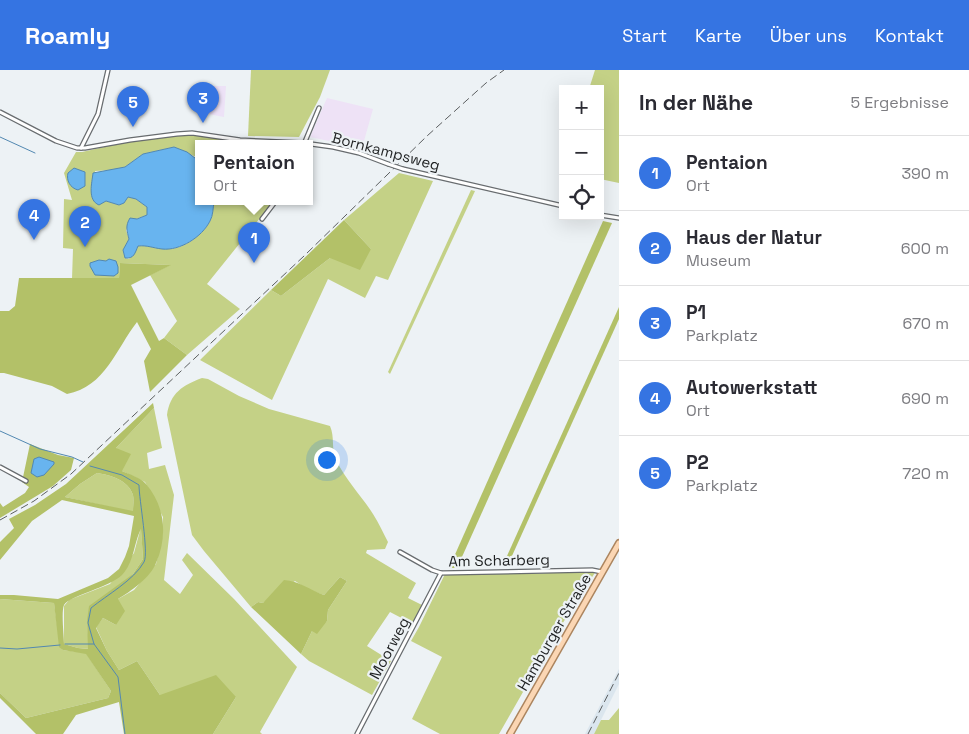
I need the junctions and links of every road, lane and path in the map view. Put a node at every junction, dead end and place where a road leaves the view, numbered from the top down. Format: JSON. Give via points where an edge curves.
{"nodes":[{"id":1,"x":108,"y":70,"type":"edge"},
{"id":2,"x":319,"y":108,"type":"dead end"},
{"id":3,"x":0,"y":112,"type":"edge"},
{"id":4,"x":240,"y":140,"type":"edge"},
{"id":5,"x":306,"y":140,"type":"edge"},
{"id":6,"x":313,"y":145,"type":"edge"},
{"id":7,"x":81,"y":148,"type":"junction"},
{"id":8,"x":273,"y":205,"type":"edge"},
{"id":9,"x":559,"y":205,"type":"edge"},
{"id":10,"x":604,"y":216,"type":"edge"},
{"id":11,"x":619,"y":218,"type":"edge"},
{"id":12,"x":262,"y":219,"type":"dead end"},
{"id":13,"x":0,"y":467,"type":"edge"},
{"id":14,"x":26,"y":482,"type":"dead end"},
{"id":15,"x":619,"y":543,"type":"edge"},
{"id":16,"x":400,"y":552,"type":"dead end"},
{"id":17,"x":602,"y":572,"type":"junction"},
{"id":18,"x":441,"y":573,"type":"junction"},
{"id":19,"x":357,"y":734,"type":"edge"},
{"id":20,"x":510,"y":734,"type":"edge"}],
"edges":[{"from":1,"to":7,"type":"street","via":[[98,114]]},
{"from":2,"to":5,"type":"street"},
{"from":3,"to":7,"type":"street","name":"Bornkampsweg","via":[[63,144]]},
{"from":4,"to":7,"type":"street","name":"Bornkampsweg","via":[[185,133]]},
{"from":6,"to":9,"type":"street","name":"Bornkampsweg","bridge":true,"via":[[350,151],[403,168]]},
{"from":8,"to":12,"type":"street"},
{"from":10,"to":11,"type":"street"},
{"from":13,"to":14,"type":"street"},
{"from":15,"to":17,"type":"main road","name":"Hamburger Straße"},
{"from":16,"to":18,"type":"street","name":"Am Scharberg"},
{"from":17,"to":18,"type":"street","name":"Am Scharberg"},
{"from":17,"to":20,"type":"main road","name":"Hamburger Straße"},
{"from":18,"to":19,"type":"street","name":"Moorweg"}]}
